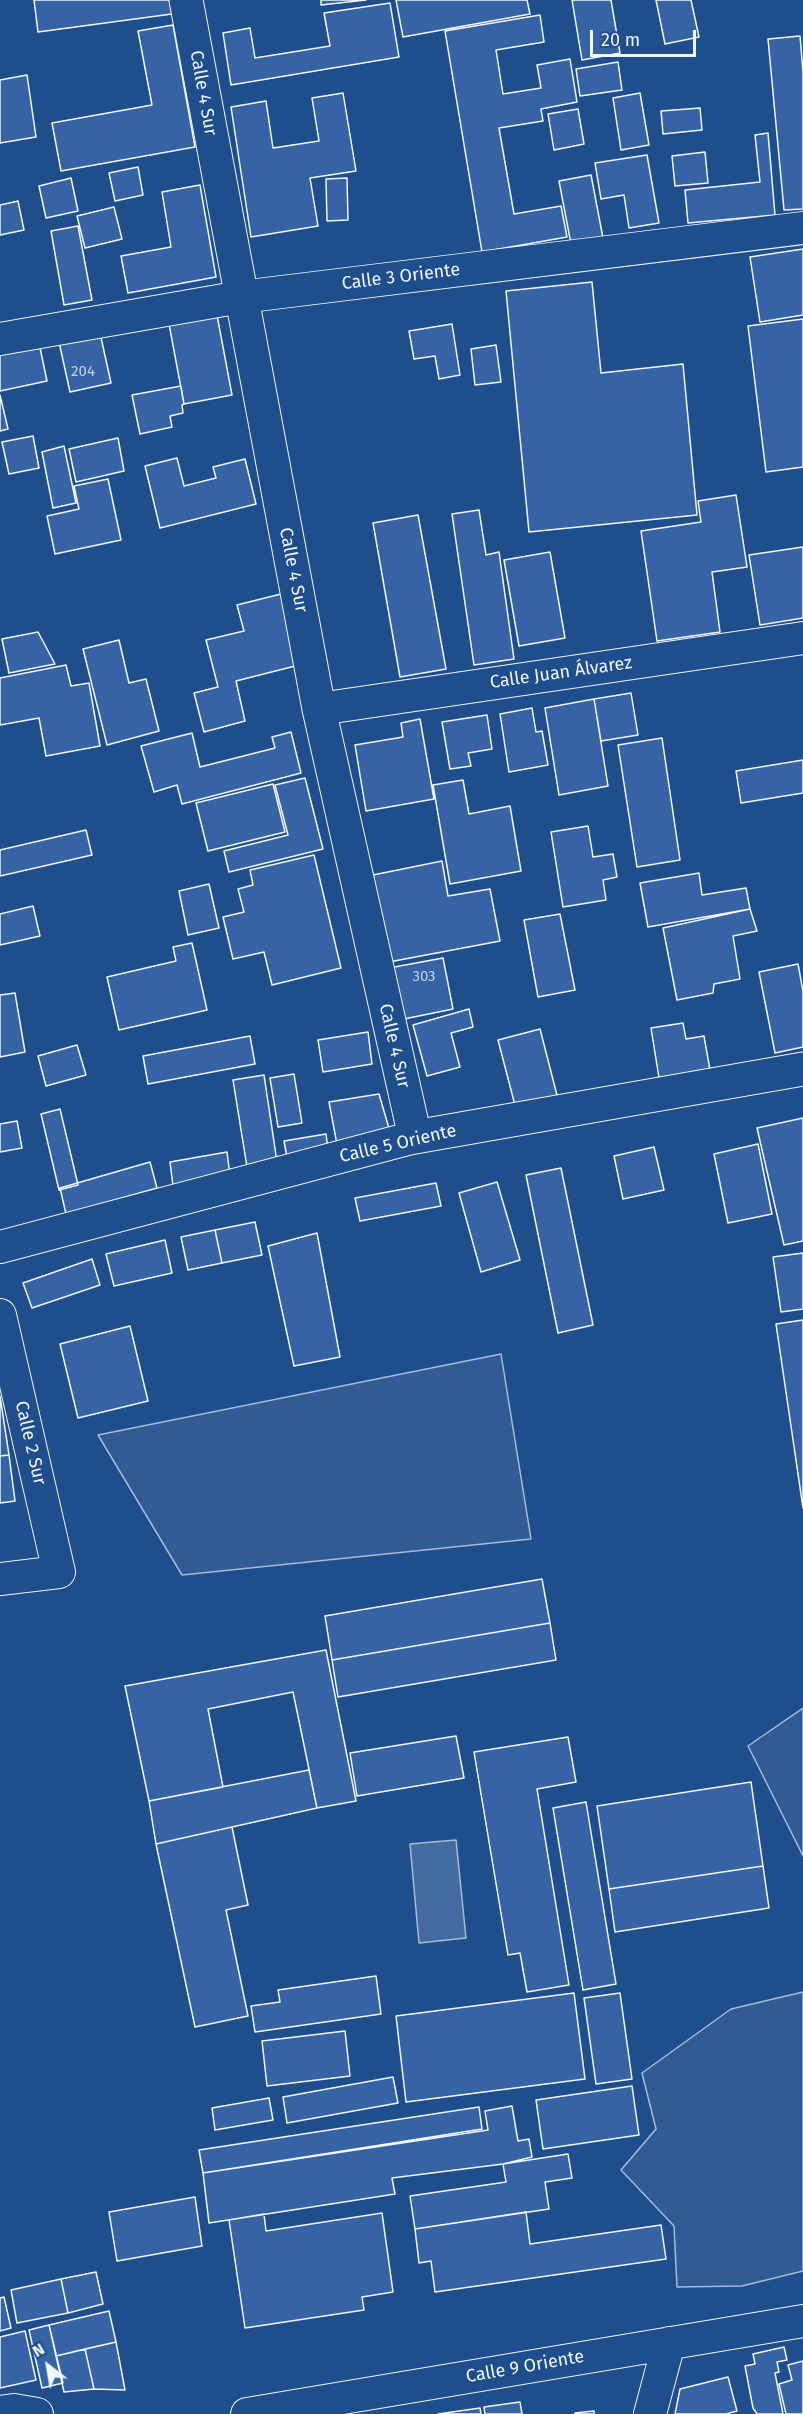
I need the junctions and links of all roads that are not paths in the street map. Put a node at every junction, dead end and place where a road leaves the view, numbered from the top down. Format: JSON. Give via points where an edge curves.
{"nodes":[{"id":1,"x":186,"y":0,"type":"edge"},
{"id":2,"x":803,"y":228,"type":"edge"},
{"id":3,"x":241,"y":297,"type":"junction"},
{"id":4,"x":0,"y":339,"type":"edge"},
{"id":5,"x":803,"y":638,"type":"edge"},
{"id":6,"x":319,"y":709,"type":"junction"},
{"id":7,"x":803,"y":1069,"type":"edge"},
{"id":8,"x":415,"y":1137,"type":"junction"},
{"id":9,"x":0,"y":1247,"type":"edge"},
{"id":10,"x":0,"y":1315,"type":"edge"},
{"id":11,"x":0,"y":1579,"type":"edge"},
{"id":12,"x":803,"y":2321,"type":"edge"},
{"id":13,"x":669,"y":2343,"type":"junction"},
{"id":14,"x":0,"y":2412,"type":"edge"},
{"id":15,"x":37,"y":2414,"type":"edge"},
{"id":16,"x":247,"y":2414,"type":"edge"},
{"id":17,"x":650,"y":2414,"type":"edge"}],
"edges":[{"from":1,"to":3,"type":"main road","name":"Calle 4 Sur"},
{"from":2,"to":3,"type":"street","name":"Calle 3 Oriente"},
{"from":3,"to":4,"type":"street","name":"Calle 3 Oriente"},
{"from":3,"to":6,"type":"main road","name":"Calle 4 Sur"},
{"from":5,"to":6,"type":"street","name":"Calle Juan Álvarez"},
{"from":6,"to":8,"type":"main road","name":"Calle 4 Sur"},
{"from":7,"to":8,"type":"main road","name":"Calle 5 Oriente"},
{"from":8,"to":9,"type":"street","name":"Calle 5 Oriente"},
{"from":10,"to":11,"type":"street","name":"Calle 2 Sur","via":[[59,1572]]},
{"from":12,"to":13,"type":"street","name":"Calle 9 Oriente"},
{"from":13,"to":16,"type":"street","name":"Calle 9 Oriente"},
{"from":13,"to":17,"type":"street"},
{"from":14,"to":15,"type":"street"}]}
